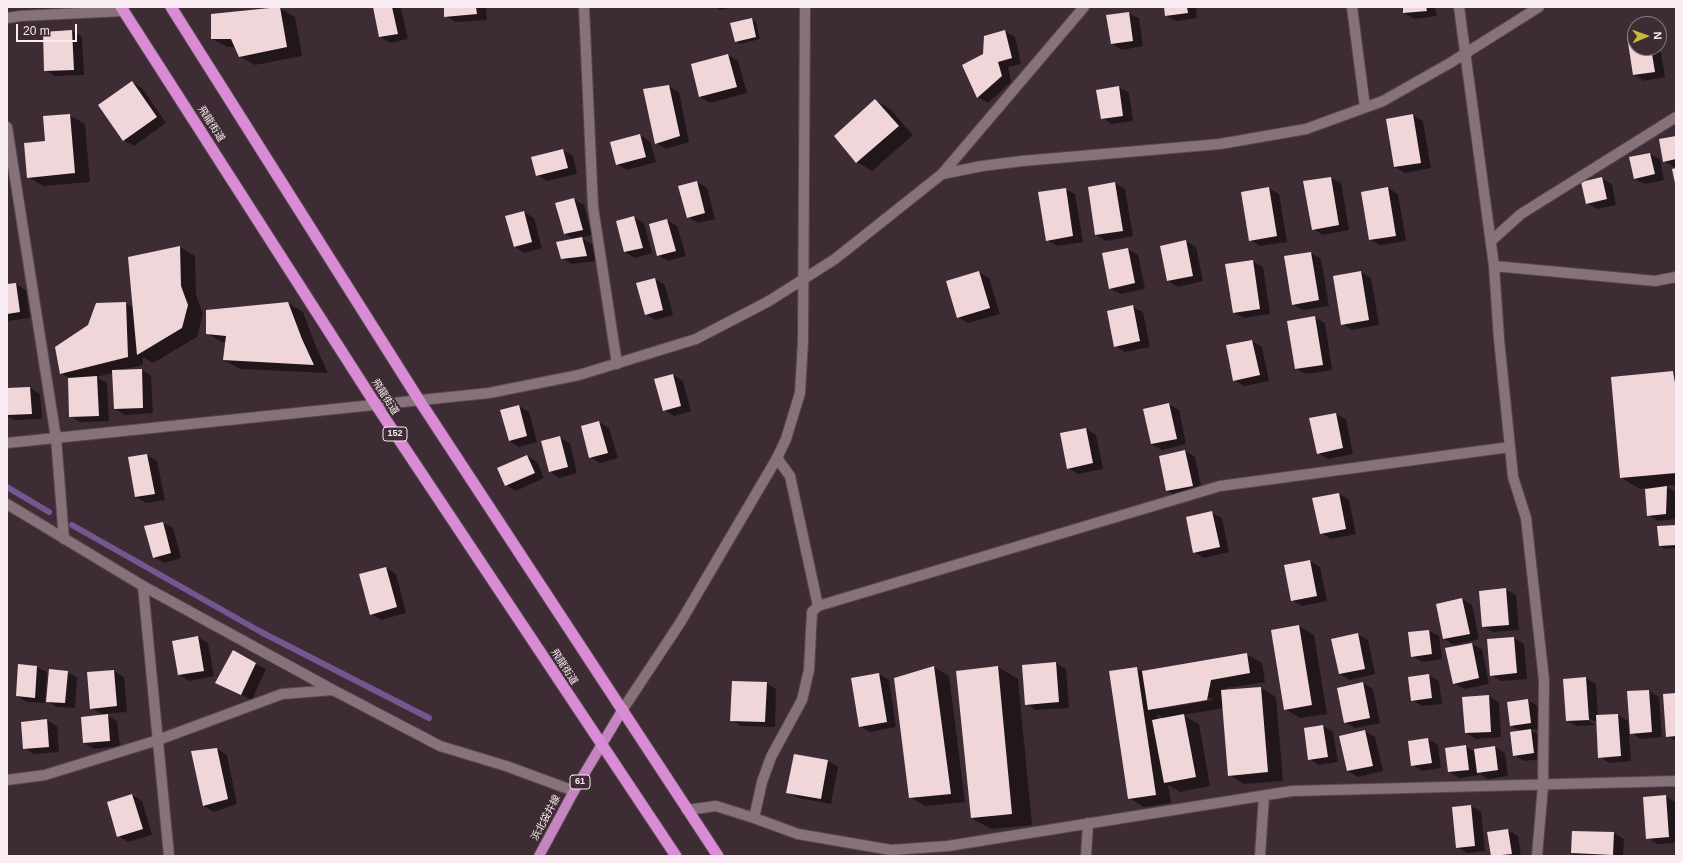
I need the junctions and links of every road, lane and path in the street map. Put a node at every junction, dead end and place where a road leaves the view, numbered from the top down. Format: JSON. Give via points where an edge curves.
{"nodes":[{"id":1,"x":171,"y":7,"type":"edge"},
{"id":2,"x":584,"y":7,"type":"edge"},
{"id":3,"x":805,"y":7,"type":"edge"},
{"id":4,"x":1084,"y":7,"type":"edge"},
{"id":5,"x":1352,"y":7,"type":"edge"},
{"id":6,"x":1459,"y":7,"type":"edge"},
{"id":7,"x":1539,"y":7,"type":"edge"},
{"id":8,"x":122,"y":9,"type":"edge"},
{"id":9,"x":7,"y":18,"type":"edge"},
{"id":10,"x":1464,"y":54,"type":"junction"},
{"id":11,"x":1365,"y":107,"type":"junction"},
{"id":12,"x":1676,"y":117,"type":"edge"},
{"id":13,"x":7,"y":127,"type":"edge"},
{"id":14,"x":942,"y":174,"type":"junction"},
{"id":15,"x":1491,"y":241,"type":"junction"},
{"id":16,"x":1494,"y":266,"type":"junction"},
{"id":17,"x":1676,"y":277,"type":"edge"},
{"id":18,"x":803,"y":280,"type":"junction"},
{"id":19,"x":617,"y":364,"type":"junction"},
{"id":20,"x":418,"y":400,"type":"junction"},
{"id":21,"x":376,"y":405,"type":"junction"},
{"id":22,"x":56,"y":438,"type":"junction"},
{"id":23,"x":7,"y":442,"type":"edge"},
{"id":24,"x":1510,"y":447,"type":"junction"},
{"id":25,"x":777,"y":458,"type":"junction"},
{"id":26,"x":7,"y":504,"type":"edge"},
{"id":27,"x":64,"y":539,"type":"junction"},
{"id":28,"x":143,"y":586,"type":"junction"},
{"id":29,"x":818,"y":606,"type":"junction"},
{"id":30,"x":333,"y":690,"type":"junction"},
{"id":31,"x":623,"y":709,"type":"junction"},
{"id":32,"x":158,"y":740,"type":"junction"},
{"id":33,"x":601,"y":745,"type":"junction"},
{"id":34,"x":7,"y":780,"type":"edge"},
{"id":35,"x":1676,"y":781,"type":"edge"},
{"id":36,"x":1543,"y":786,"type":"junction"},
{"id":37,"x":574,"y":791,"type":"junction"},
{"id":38,"x":1264,"y":796,"type":"junction"},
{"id":39,"x":687,"y":810,"type":"junction"},
{"id":40,"x":754,"y":818,"type":"junction"},
{"id":41,"x":1088,"y":823,"type":"junction"},
{"id":42,"x":169,"y":856,"type":"edge"},
{"id":43,"x":539,"y":856,"type":"edge"},
{"id":44,"x":676,"y":856,"type":"edge"},
{"id":45,"x":718,"y":856,"type":"edge"},
{"id":46,"x":1086,"y":856,"type":"edge"},
{"id":47,"x":1260,"y":856,"type":"edge"},
{"id":48,"x":1537,"y":856,"type":"edge"}],
"edges":[{"from":1,"to":20,"type":"highway"},
{"from":2,"to":19,"type":"street","via":[[593,206]]},
{"from":3,"to":18,"type":"street"},
{"from":4,"to":14,"type":"street"},
{"from":5,"to":11,"type":"street"},
{"from":6,"to":10,"type":"street"},
{"from":7,"to":10,"type":"street"},
{"from":8,"to":9,"type":"street"},
{"from":8,"to":21,"type":"highway","name":"飛龍街道","number":"152"},
{"from":10,"to":11,"type":"street","via":[[1383,101]]},
{"from":10,"to":15,"type":"street"},
{"from":11,"to":14,"type":"street","via":[[1306,129],[1220,144],[1022,160]]},
{"from":12,"to":15,"type":"street","via":[[1521,214]]},
{"from":13,"to":22,"type":"street"},
{"from":14,"to":18,"type":"street"},
{"from":15,"to":16,"type":"street"},
{"from":16,"to":17,"type":"street","via":[[1655,280]]},
{"from":16,"to":24,"type":"street"},
{"from":18,"to":19,"type":"street","via":[[696,339]]},
{"from":18,"to":25,"type":"street","via":[[800,393],[786,439]]},
{"from":19,"to":20,"type":"street","via":[[524,387]]},
{"from":20,"to":21,"type":"street"},
{"from":20,"to":31,"type":"highway"},
{"from":21,"to":22,"type":"street"},
{"from":21,"to":33,"type":"highway","name":"飛龍街道","number":"152"},
{"from":22,"to":23,"type":"street"},
{"from":22,"to":27,"type":"street"},
{"from":24,"to":29,"type":"street","via":[[1220,486]]},
{"from":24,"to":36,"type":"street","via":[[1513,477],[1526,518],[1544,680]]},
{"from":25,"to":29,"type":"street","via":[[790,476]]},
{"from":25,"to":31,"type":"street","via":[[680,623]]},
{"from":26,"to":27,"type":"street"},
{"from":27,"to":28,"type":"street"},
{"from":28,"to":30,"type":"street"},
{"from":28,"to":32,"type":"street"},
{"from":29,"to":40,"type":"street","via":[[812,612],[809,670],[802,700],[771,757]]},
{"from":30,"to":32,"type":"street","via":[[282,694]]},
{"from":30,"to":37,"type":"street","via":[[440,746],[506,766]]},
{"from":31,"to":33,"type":"main road","name":"浜北袋井線","number":"61"},
{"from":31,"to":39,"type":"highway"},
{"from":32,"to":34,"type":"street","via":[[45,775]]},
{"from":32,"to":42,"type":"street"},
{"from":33,"to":37,"type":"main road","name":"浜北袋井線","number":"61"},
{"from":33,"to":44,"type":"highway","name":"飛龍街道","number":"152"},
{"from":35,"to":36,"type":"street"},
{"from":36,"to":38,"type":"street","via":[[1292,791]]},
{"from":36,"to":48,"type":"street"},
{"from":37,"to":43,"type":"main road","name":"浜北袋井線","number":"61"},
{"from":38,"to":41,"type":"street"},
{"from":38,"to":47,"type":"street"},
{"from":39,"to":40,"type":"street","via":[[716,806]]},
{"from":39,"to":45,"type":"highway"},
{"from":40,"to":41,"type":"street","via":[[798,834],[891,850],[948,846]]},
{"from":41,"to":46,"type":"street"}]}
